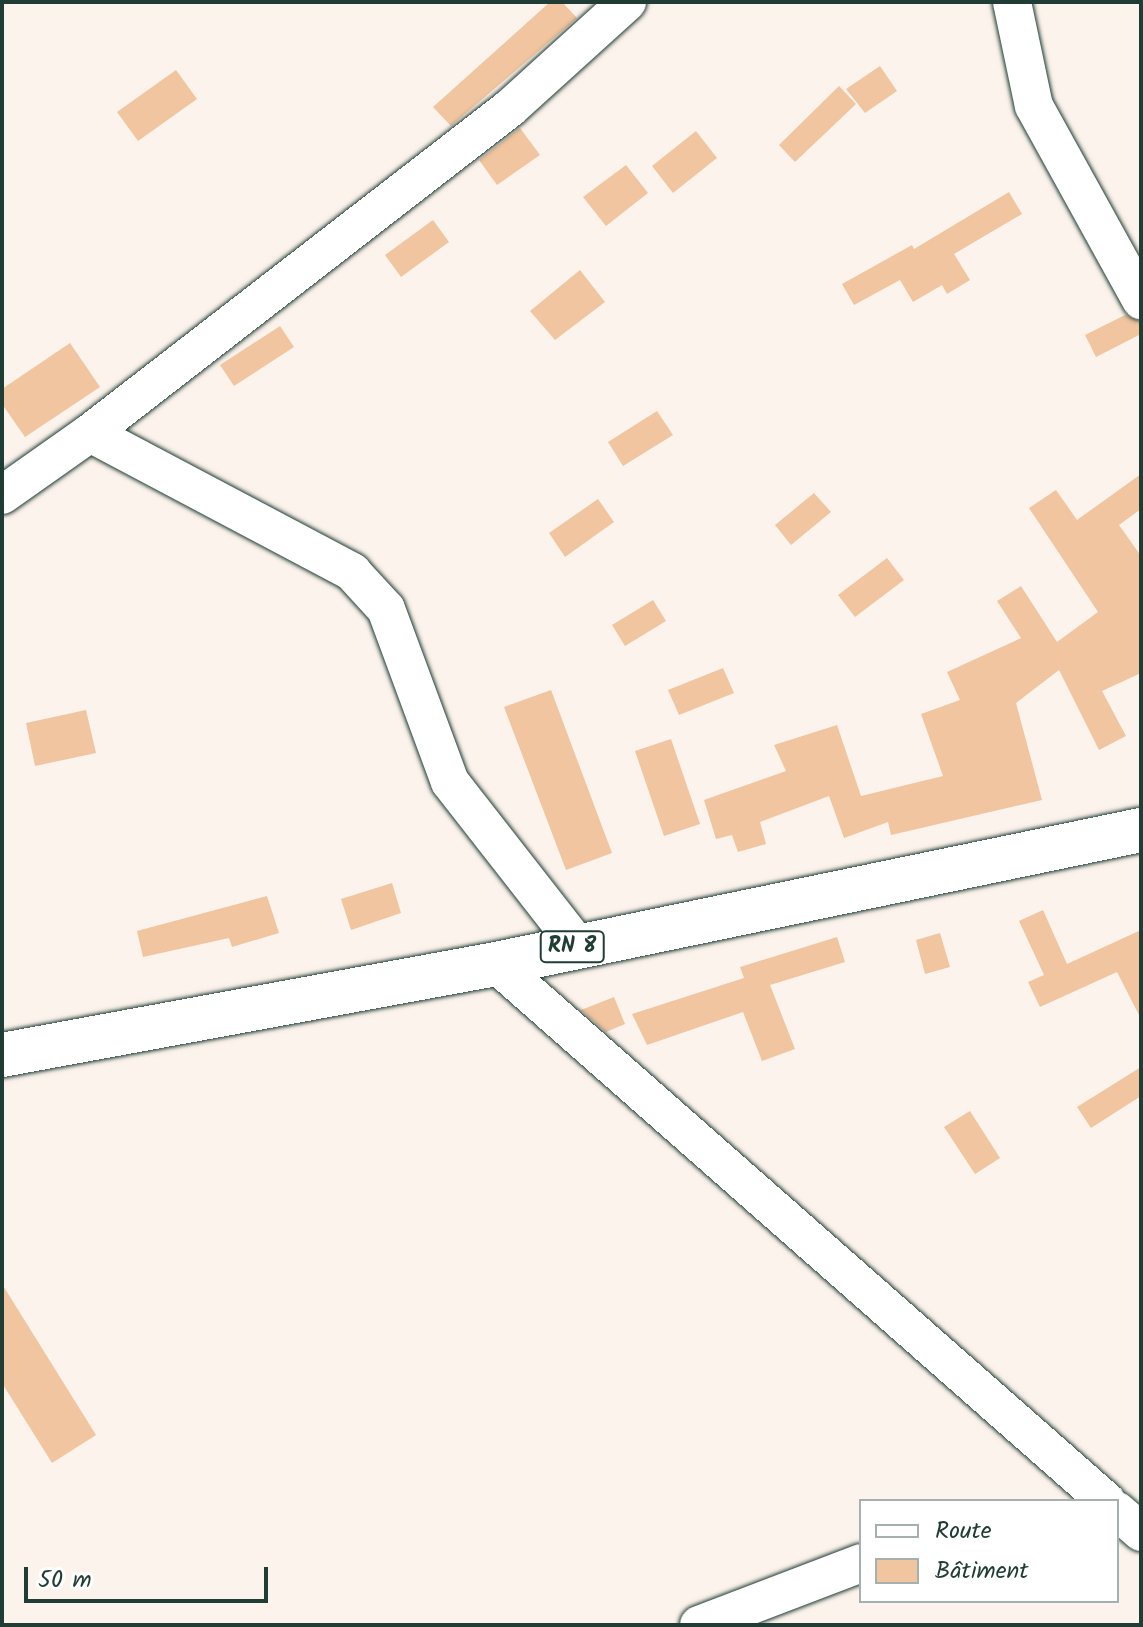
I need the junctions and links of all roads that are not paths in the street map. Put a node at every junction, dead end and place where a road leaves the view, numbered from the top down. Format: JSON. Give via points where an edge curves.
{"nodes":[{"id":1,"x":627,"y":2,"type":"edge"},
{"id":2,"x":1012,"y":2,"type":"edge"},
{"id":3,"x":1141,"y":300,"type":"edge"},
{"id":4,"x":90,"y":433,"type":"junction"},
{"id":5,"x":2,"y":495,"type":"edge"},
{"id":6,"x":1141,"y":830,"type":"edge"},
{"id":7,"x":578,"y":946,"type":"junction"},
{"id":8,"x":496,"y":964,"type":"junction"},
{"id":9,"x":2,"y":1055,"type":"edge"},
{"id":10,"x":1104,"y":1499,"type":"edge"},
{"id":11,"x":859,"y":1564,"type":"edge"},
{"id":12,"x":699,"y":1625,"type":"edge"}],
"edges":[{"from":1,"to":4,"type":"street","via":[[510,108]]},
{"from":2,"to":3,"type":"street","via":[[1034,106]]},
{"from":4,"to":5,"type":"street"},
{"from":4,"to":7,"type":"street","via":[[352,572],[386,609],[450,782]]},
{"from":6,"to":7,"type":"main road","number":"RN 8"},
{"from":7,"to":8,"type":"main road","number":"RN 8"},
{"from":8,"to":9,"type":"main road","number":"RN 8"},
{"from":8,"to":10,"type":"street"},
{"from":11,"to":12,"type":"street"}]}
